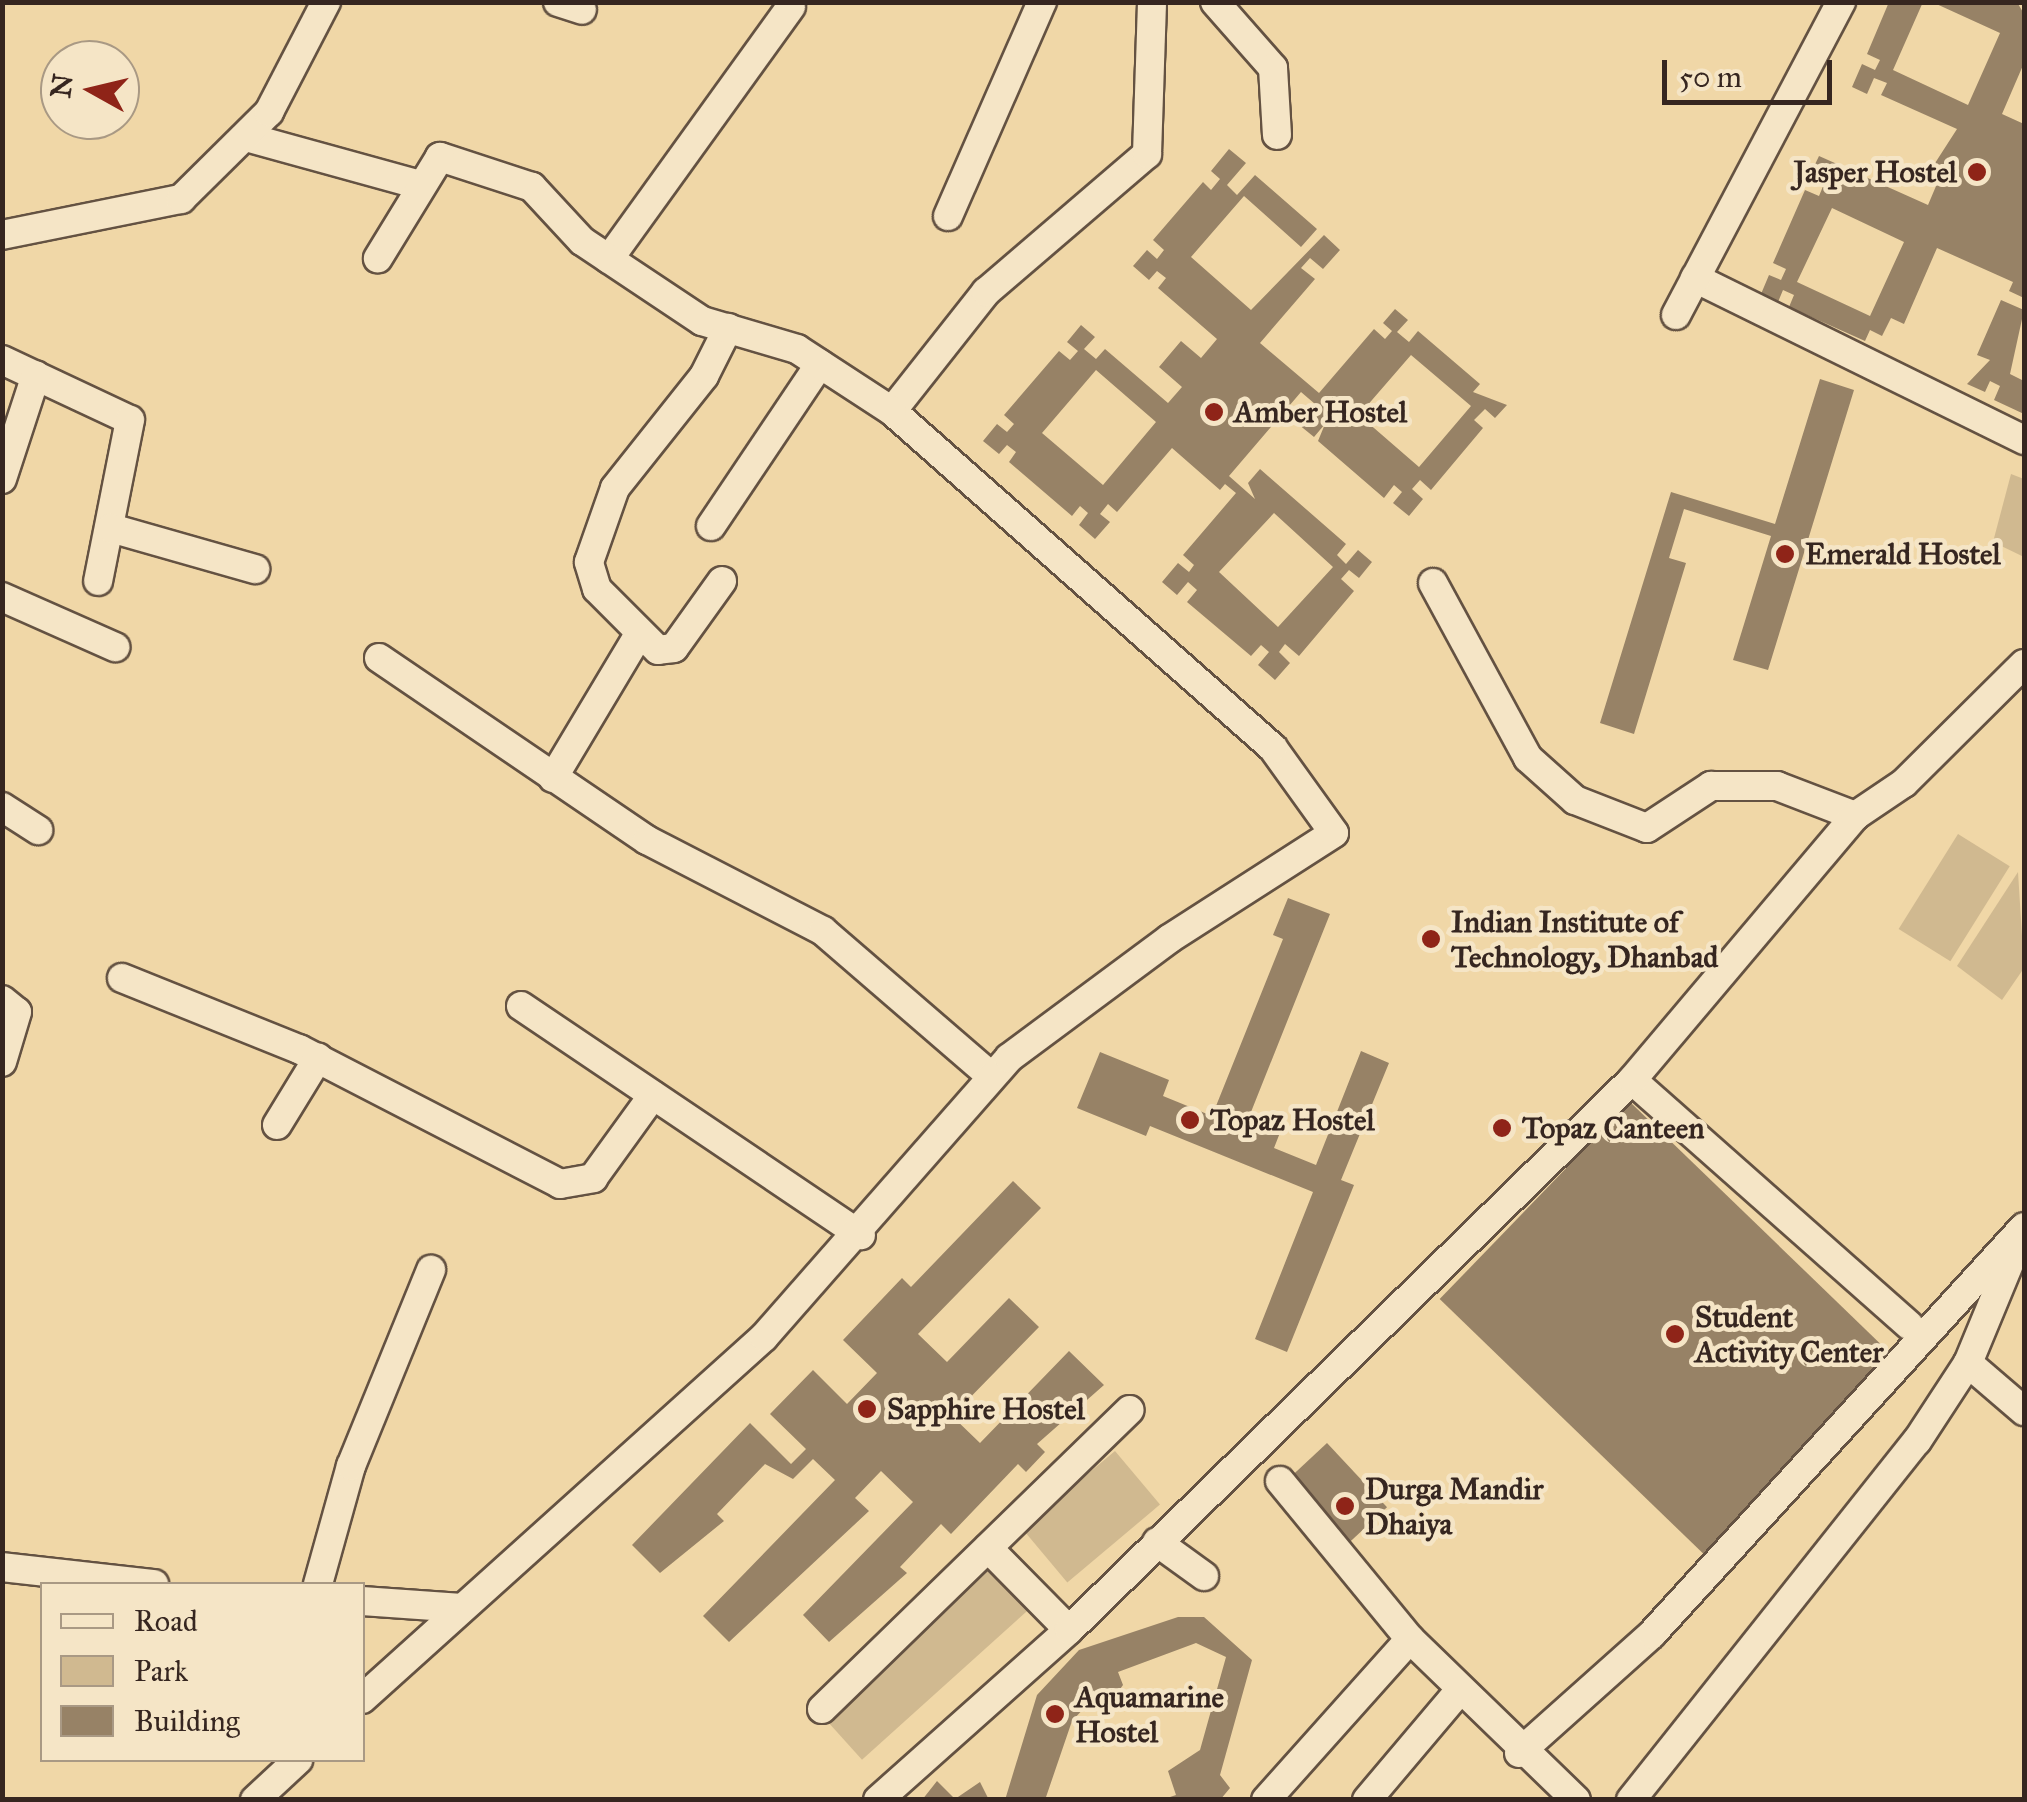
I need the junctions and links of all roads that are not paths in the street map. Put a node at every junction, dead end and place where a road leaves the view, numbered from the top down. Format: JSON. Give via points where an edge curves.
{"nodes":[{"id":1,"x":326,"y":2,"type":"edge"},
{"id":2,"x":1042,"y":2,"type":"edge"},
{"id":3,"x":1152,"y":2,"type":"edge"},
{"id":4,"x":1214,"y":2,"type":"edge"},
{"id":5,"x":1841,"y":2,"type":"edge"},
{"id":6,"x":791,"y":7,"type":"dead end"},
{"id":7,"x":1277,"y":135,"type":"dead end"},
{"id":8,"x":246,"y":137,"type":"junction"},
{"id":9,"x":417,"y":184,"type":"junction"},
{"id":10,"x":948,"y":216,"type":"dead end"},
{"id":11,"x":2,"y":235,"type":"edge"},
{"id":12,"x":378,"y":258,"type":"dead end"},
{"id":13,"x":608,"y":259,"type":"junction"},
{"id":14,"x":1696,"y":278,"type":"junction"},
{"id":15,"x":1676,"y":315,"type":"dead end"},
{"id":16,"x":728,"y":328,"type":"junction"},
{"id":17,"x":2,"y":360,"type":"edge"},
{"id":18,"x":820,"y":364,"type":"junction"},
{"id":19,"x":36,"y":375,"type":"junction"},
{"id":20,"x":892,"y":411,"type":"junction"},
{"id":21,"x":2024,"y":440,"type":"edge"},
{"id":22,"x":2,"y":479,"type":"edge"},
{"id":23,"x":711,"y":526,"type":"dead end"},
{"id":24,"x":111,"y":528,"type":"junction"},
{"id":25,"x":254,"y":569,"type":"dead end"},
{"id":26,"x":98,"y":581,"type":"dead end"},
{"id":27,"x":722,"y":581,"type":"dead end"},
{"id":28,"x":1433,"y":583,"type":"dead end"},
{"id":29,"x":2,"y":597,"type":"edge"},
{"id":30,"x":638,"y":636,"type":"junction"},
{"id":31,"x":114,"y":646,"type":"dead end"},
{"id":32,"x":379,"y":658,"type":"dead end"},
{"id":33,"x":2024,"y":664,"type":"edge"},
{"id":34,"x":553,"y":778,"type":"junction"},
{"id":35,"x":2,"y":808,"type":"edge"},
{"id":36,"x":1855,"y":816,"type":"junction"},
{"id":37,"x":38,"y":830,"type":"dead end"},
{"id":38,"x":122,"y":978,"type":"dead end"},
{"id":39,"x":2,"y":1000,"type":"edge"},
{"id":40,"x":520,"y":1006,"type":"dead end"},
{"id":41,"x":318,"y":1058,"type":"junction"},
{"id":42,"x":2,"y":1062,"type":"edge"},
{"id":43,"x":992,"y":1077,"type":"junction"},
{"id":44,"x":1632,"y":1080,"type":"junction"},
{"id":45,"x":653,"y":1095,"type":"junction"},
{"id":46,"x":277,"y":1125,"type":"dead end"},
{"id":47,"x":861,"y":1235,"type":"junction"},
{"id":48,"x":430,"y":1270,"type":"dead end"},
{"id":49,"x":1909,"y":1325,"type":"dead end"},
{"id":50,"x":1968,"y":1363,"type":"junction"},
{"id":51,"x":1130,"y":1410,"type":"dead end"},
{"id":52,"x":2024,"y":1411,"type":"edge"},
{"id":53,"x":1280,"y":1481,"type":"dead end"},
{"id":54,"x":1156,"y":1542,"type":"junction"},
{"id":55,"x":988,"y":1548,"type":"junction"},
{"id":56,"x":2,"y":1566,"type":"edge"},
{"id":57,"x":1204,"y":1576,"type":"dead end"},
{"id":58,"x":137,"y":1582,"type":"edge"},
{"id":59,"x":319,"y":1582,"type":"edge"},
{"id":60,"x":365,"y":1601,"type":"edge"},
{"id":61,"x":462,"y":1608,"type":"junction"},
{"id":62,"x":1070,"y":1630,"type":"junction"},
{"id":63,"x":1410,"y":1639,"type":"junction"},
{"id":64,"x":1460,"y":1691,"type":"junction"},
{"id":65,"x":365,"y":1696,"type":"edge"},
{"id":66,"x":822,"y":1709,"type":"dead end"},
{"id":67,"x":1519,"y":1753,"type":"junction"},
{"id":68,"x":296,"y":1762,"type":"edge"},
{"id":69,"x":255,"y":1800,"type":"edge"},
{"id":70,"x":878,"y":1800,"type":"edge"},
{"id":71,"x":1266,"y":1800,"type":"edge"},
{"id":72,"x":1367,"y":1800,"type":"edge"},
{"id":73,"x":1576,"y":1800,"type":"edge"},
{"id":74,"x":1632,"y":1800,"type":"edge"}],
"edges":[{"from":1,"to":8,"type":"street","via":[[295,70]]},
{"from":2,"to":10,"type":"street"},
{"from":3,"to":20,"type":"street","via":[[1147,154],[986,292]]},
{"from":4,"to":7,"type":"street","via":[[1273,68]]},
{"from":5,"to":14,"type":"street"},
{"from":6,"to":13,"type":"street"},
{"from":8,"to":9,"type":"street"},
{"from":8,"to":11,"type":"street","via":[[168,208],[115,206]]},
{"from":9,"to":12,"type":"street"},
{"from":9,"to":13,"type":"street","via":[[440,157],[454,155],[532,187]]},
{"from":13,"to":16,"type":"street"},
{"from":14,"to":15,"type":"street"},
{"from":14,"to":21,"type":"street"},
{"from":16,"to":18,"type":"street"},
{"from":16,"to":30,"type":"street","via":[[704,376],[621,479],[592,540],[590,576]]},
{"from":17,"to":19,"type":"street"},
{"from":18,"to":20,"type":"street"},
{"from":18,"to":23,"type":"street"},
{"from":19,"to":22,"type":"street"},
{"from":19,"to":24,"type":"street","via":[[130,420]]},
{"from":20,"to":43,"type":"street","via":[[1274,748],[1334,833],[1169,939]]},
{"from":24,"to":25,"type":"street"},
{"from":24,"to":26,"type":"street"},
{"from":27,"to":30,"type":"street","via":[[674,648],[658,650]]},
{"from":28,"to":36,"type":"street","via":[[1528,758],[1575,800],[1646,828],[1712,786],[1777,786]]},
{"from":29,"to":31,"type":"street"},
{"from":30,"to":34,"type":"street"},
{"from":32,"to":34,"type":"street"},
{"from":33,"to":36,"type":"street","via":[[1904,783]]},
{"from":34,"to":43,"type":"street","via":[[647,840],[823,930]]},
{"from":35,"to":37,"type":"street"},
{"from":36,"to":44,"type":"street"},
{"from":38,"to":41,"type":"street"},
{"from":39,"to":42,"type":"street","via":[[18,1012]]},
{"from":40,"to":45,"type":"street"},
{"from":41,"to":45,"type":"street","via":[[576,1187],[593,1178]]},
{"from":41,"to":46,"type":"street"},
{"from":43,"to":47,"type":"street"},
{"from":44,"to":49,"type":"street"},
{"from":44,"to":54,"type":"street"},
{"from":45,"to":47,"type":"street"},
{"from":47,"to":61,"type":"street","via":[[764,1337]]},
{"from":48,"to":59,"type":"street","via":[[351,1466]]},
{"from":50,"to":52,"type":"street"},
{"from":50,"to":67,"type":"street","via":[[2024,1228],[1652,1634]]},
{"from":50,"to":74,"type":"street","via":[[1917,1441]]},
{"from":51,"to":55,"type":"street"},
{"from":53,"to":63,"type":"street"},
{"from":54,"to":57,"type":"street"},
{"from":54,"to":62,"type":"street"},
{"from":55,"to":62,"type":"street"},
{"from":55,"to":66,"type":"street"},
{"from":56,"to":58,"type":"street"},
{"from":60,"to":61,"type":"street"},
{"from":61,"to":65,"type":"street"},
{"from":62,"to":70,"type":"street"},
{"from":63,"to":64,"type":"street"},
{"from":63,"to":71,"type":"street"},
{"from":64,"to":67,"type":"street"},
{"from":64,"to":72,"type":"street"},
{"from":67,"to":73,"type":"street"},
{"from":68,"to":69,"type":"street"}]}
